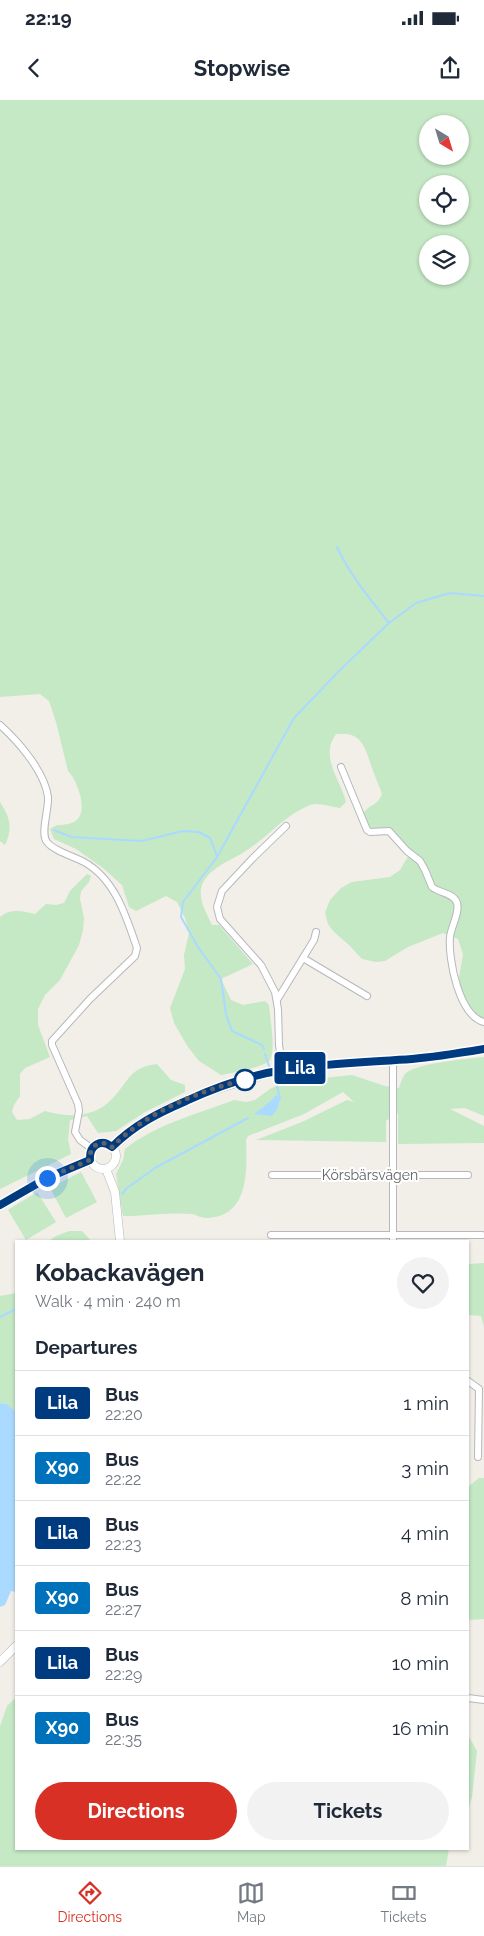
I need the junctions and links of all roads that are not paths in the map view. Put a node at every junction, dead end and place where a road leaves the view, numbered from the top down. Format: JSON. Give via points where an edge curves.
{"nodes":[{"id":1,"x":0,"y":725,"type":"edge"},
{"id":2,"x":341,"y":767,"type":"dead end"},
{"id":3,"x":286,"y":826,"type":"dead end"},
{"id":4,"x":316,"y":932,"type":"dead end"},
{"id":5,"x":303,"y":958,"type":"junction"},
{"id":6,"x":367,"y":996,"type":"dead end"},
{"id":7,"x":277,"y":1000,"type":"junction"},
{"id":8,"x":484,"y":1022,"type":"edge"},
{"id":9,"x":484,"y":1049,"type":"edge"},
{"id":10,"x":394,"y":1060,"type":"junction"},
{"id":11,"x":283,"y":1070,"type":"junction"},
{"id":12,"x":112,"y":1147,"type":"junction"},
{"id":13,"x":92,"y":1148,"type":"junction"},
{"id":14,"x":90,"y":1160,"type":"junction"},
{"id":15,"x":106,"y":1168,"type":"junction"},
{"id":16,"x":272,"y":1175,"type":"dead end"},
{"id":17,"x":468,"y":1175,"type":"dead end"},
{"id":18,"x":393,"y":1176,"type":"junction"},
{"id":19,"x":0,"y":1205,"type":"edge"},
{"id":20,"x":271,"y":1236,"type":"dead end"},
{"id":21,"x":482,"y":1236,"type":"dead end"},
{"id":22,"x":393,"y":1238,"type":"edge"},
{"id":23,"x":120,"y":1240,"type":"edge"},
{"id":24,"x":469,"y":1382,"type":"edge"},
{"id":25,"x":478,"y":1457,"type":"dead end"},
{"id":26,"x":15,"y":1647,"type":"edge"},
{"id":27,"x":0,"y":1662,"type":"edge"},
{"id":28,"x":469,"y":1698,"type":"edge"},
{"id":29,"x":484,"y":1700,"type":"edge"}],
"edges":[{"from":1,"to":13,"type":"street","via":[[20,745],[46,790],[46,842],[86,863],[105,878],[112,887],[137,948],[134,956],[52,1041],[79,1111],[75,1132]]},
{"from":2,"to":8,"type":"street","via":[[367,830],[389,831],[420,861],[432,888],[456,900],[450,938],[454,975],[467,1009]]},
{"from":3,"to":7,"type":"street","via":[[222,891],[217,907],[225,926],[261,965]]},
{"from":4,"to":5,"type":"street"},
{"from":5,"to":6,"type":"street"},
{"from":5,"to":7,"type":"street"},
{"from":7,"to":11,"type":"street"},
{"from":9,"to":10,"type":"street"},
{"from":10,"to":11,"type":"street"},
{"from":10,"to":18,"type":"street"},
{"from":11,"to":12,"type":"street","via":[[211,1090],[162,1111],[138,1125]]},
{"from":12,"to":13,"type":"street","via":[[102,1142]]},
{"from":12,"to":15,"type":"street","via":[[115,1160]]},
{"from":13,"to":14,"type":"street"},
{"from":14,"to":15,"type":"street","via":[[97,1168]]},
{"from":14,"to":19,"type":"street","via":[[47,1178]]},
{"from":15,"to":23,"type":"street","via":[[115,1192]]},
{"from":16,"to":18,"type":"street","name":"Körsbärsvägen"},
{"from":17,"to":18,"type":"street","name":"Körsbärsvägen"},
{"from":18,"to":22,"type":"street"},
{"from":20,"to":22,"type":"street"},
{"from":21,"to":22,"type":"street"},
{"from":24,"to":25,"type":"street","via":[[479,1389]]},
{"from":26,"to":27,"type":"street"},
{"from":28,"to":29,"type":"street"}]}
